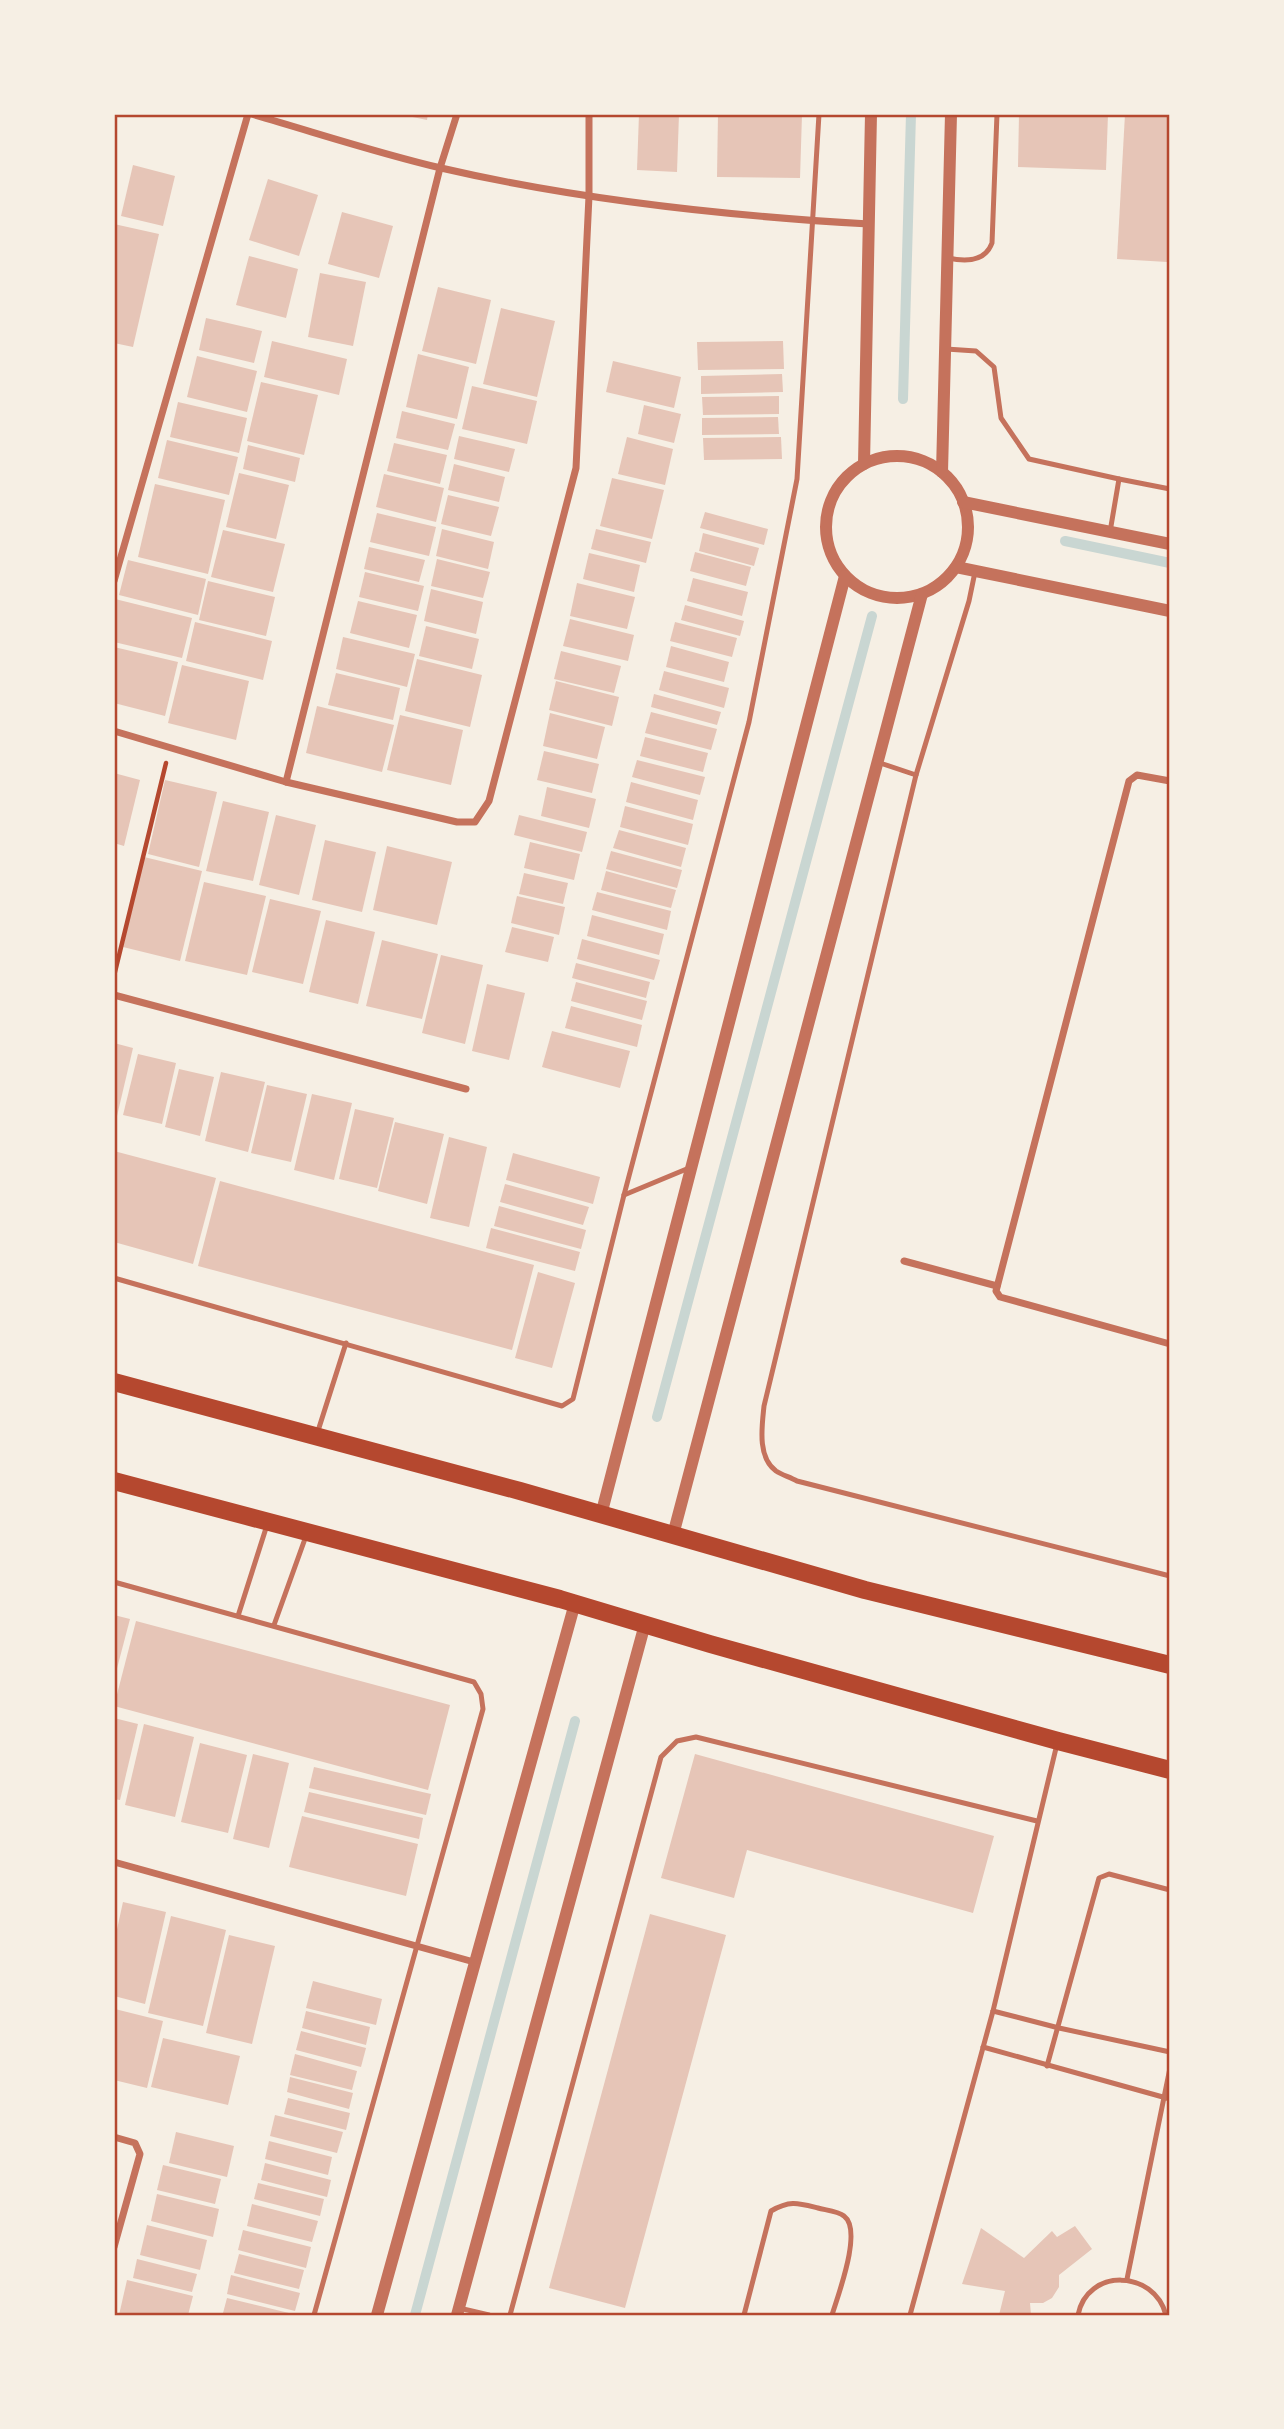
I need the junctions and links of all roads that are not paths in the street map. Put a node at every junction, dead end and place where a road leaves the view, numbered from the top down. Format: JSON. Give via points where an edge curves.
{"nodes":[{"id":1,"x":249,"y":114,"type":"edge"},
{"id":2,"x":457,"y":114,"type":"edge"},
{"id":3,"x":589,"y":114,"type":"edge"},
{"id":4,"x":819,"y":114,"type":"edge"},
{"id":5,"x":871,"y":114,"type":"edge"},
{"id":6,"x":951,"y":114,"type":"edge"},
{"id":7,"x":997,"y":114,"type":"edge"},
{"id":8,"x":440,"y":168,"type":"junction"},
{"id":9,"x":589,"y":195,"type":"junction"},
{"id":10,"x":814,"y":221,"type":"junction"},
{"id":11,"x":869,"y":224,"type":"junction"},
{"id":12,"x":948,"y":258,"type":"junction"},
{"id":13,"x":946,"y":349,"type":"junction"},
{"id":14,"x":864,"y":464,"type":"junction"},
{"id":15,"x":942,"y":472,"type":"junction"},
{"id":16,"x":1119,"y":479,"type":"junction"},
{"id":17,"x":1170,"y":489,"type":"edge"},
{"id":18,"x":963,"y":502,"type":"junction"},
{"id":19,"x":1110,"y":532,"type":"junction"},
{"id":20,"x":1170,"y":544,"type":"edge"},
{"id":21,"x":956,"y":566,"type":"junction"},
{"id":22,"x":976,"y":572,"type":"junction"},
{"id":23,"x":845,"y":576,"type":"junction"},
{"id":24,"x":114,"y":581,"type":"edge"},
{"id":25,"x":922,"y":594,"type":"junction"},
{"id":26,"x":1170,"y":611,"type":"edge"},
{"id":27,"x":114,"y":732,"type":"edge"},
{"id":28,"x":877,"y":763,"type":"junction"},
{"id":29,"x":916,"y":775,"type":"junction"},
{"id":30,"x":1170,"y":781,"type":"edge"},
{"id":31,"x":286,"y":782,"type":"junction"},
{"id":32,"x":114,"y":995,"type":"edge"},
{"id":33,"x":466,"y":1089,"type":"dead end"},
{"id":34,"x":693,"y":1167,"type":"junction"},
{"id":35,"x":624,"y":1195,"type":"junction"},
{"id":36,"x":904,"y":1261,"type":"dead end"},
{"id":37,"x":114,"y":1278,"type":"edge"},
{"id":38,"x":997,"y":1286,"type":"junction"},
{"id":39,"x":346,"y":1343,"type":"junction"},
{"id":40,"x":1170,"y":1344,"type":"edge"},
{"id":41,"x":114,"y":1382,"type":"edge"},
{"id":42,"x":316,"y":1436,"type":"junction"},
{"id":43,"x":114,"y":1482,"type":"edge"},
{"id":44,"x":601,"y":1515,"type":"junction"},
{"id":45,"x":268,"y":1522,"type":"junction"},
{"id":46,"x":307,"y":1532,"type":"junction"},
{"id":47,"x":673,"y":1535,"type":"junction"},
{"id":48,"x":1170,"y":1576,"type":"edge"},
{"id":49,"x":114,"y":1582,"type":"edge"},
{"id":50,"x":575,"y":1603,"type":"junction"},
{"id":51,"x":238,"y":1616,"type":"junction"},
{"id":52,"x":645,"y":1624,"type":"junction"},
{"id":53,"x":274,"y":1625,"type":"junction"},
{"id":54,"x":1170,"y":1665,"type":"edge"},
{"id":55,"x":1058,"y":1741,"type":"junction"},
{"id":56,"x":1170,"y":1770,"type":"edge"},
{"id":57,"x":1037,"y":1821,"type":"junction"},
{"id":58,"x":114,"y":1862,"type":"edge"},
{"id":59,"x":1170,"y":1890,"type":"edge"},
{"id":60,"x":416,"y":1946,"type":"junction"},
{"id":61,"x":474,"y":1962,"type":"junction"},
{"id":62,"x":993,"y":2011,"type":"junction"},
{"id":63,"x":1059,"y":2028,"type":"junction"},
{"id":64,"x":984,"y":2047,"type":"junction"},
{"id":65,"x":1170,"y":2052,"type":"edge"},
{"id":66,"x":1048,"y":2066,"type":"junction"},
{"id":67,"x":1170,"y":2068,"type":"edge"},
{"id":68,"x":1167,"y":2099,"type":"edge"},
{"id":69,"x":114,"y":2137,"type":"edge"},
{"id":70,"x":114,"y":2247,"type":"edge"},
{"id":71,"x":1126,"y":2280,"type":"junction"},
{"id":72,"x":458,"y":2312,"type":"edge"},
{"id":73,"x":314,"y":2315,"type":"edge"},
{"id":74,"x":377,"y":2315,"type":"edge"},
{"id":75,"x":489,"y":2315,"type":"edge"},
{"id":76,"x":510,"y":2315,"type":"edge"},
{"id":77,"x":744,"y":2315,"type":"edge"},
{"id":78,"x":832,"y":2315,"type":"edge"},
{"id":79,"x":910,"y":2315,"type":"edge"},
{"id":80,"x":1078,"y":2315,"type":"edge"},
{"id":81,"x":1166,"y":2315,"type":"edge"}],
"edges":[{"from":1,"to":8,"type":"street"},
{"from":1,"to":24,"type":"street"},
{"from":2,"to":8,"type":"street"},
{"from":3,"to":9,"type":"street"},
{"from":4,"to":10,"type":"lane"},
{"from":5,"to":11,"type":"street"},
{"from":6,"to":12,"type":"street"},
{"from":7,"to":12,"type":"lane","via":[[992,243],[988,253],[978,258]]},
{"from":8,"to":9,"type":"street"},
{"from":8,"to":31,"type":"street"},
{"from":9,"to":10,"type":"street"},
{"from":9,"to":31,"type":"street","via":[[576,468],[489,801],[475,822],[457,822]]},
{"from":10,"to":11,"type":"street"},
{"from":10,"to":35,"type":"lane","via":[[795,493],[749,722]]},
{"from":11,"to":14,"type":"street"},
{"from":12,"to":13,"type":"street"},
{"from":13,"to":15,"type":"street"},
{"from":13,"to":16,"type":"lane","via":[[976,351],[994,367],[1001,418],[1029,459]]},
{"from":14,"to":15,"type":"street","via":[[905,456]]},
{"from":14,"to":23,"type":"street","via":[[847,477],[827,515],[833,558]]},
{"from":15,"to":18,"type":"street"},
{"from":16,"to":17,"type":"lane"},
{"from":16,"to":19,"type":"lane"},
{"from":18,"to":19,"type":"street"},
{"from":18,"to":21,"type":"street","via":[[966,546]]},
{"from":19,"to":20,"type":"street"},
{"from":21,"to":22,"type":"street"},
{"from":21,"to":25,"type":"street","via":[[941,583]]},
{"from":22,"to":26,"type":"street"},
{"from":22,"to":29,"type":"lane"},
{"from":23,"to":25,"type":"street","via":[[880,597]]},
{"from":23,"to":34,"type":"street"},
{"from":25,"to":28,"type":"street"},
{"from":27,"to":31,"type":"street"},
{"from":28,"to":29,"type":"lane"},
{"from":28,"to":47,"type":"street"},
{"from":29,"to":48,"type":"lane","via":[[764,1406],[761,1434],[765,1453],[774,1470],[797,1480]]},
{"from":30,"to":38,"type":"street","via":[[1137,775],[1129,780]]},
{"from":32,"to":33,"type":"street"},
{"from":34,"to":35,"type":"lane"},
{"from":34,"to":44,"type":"street"},
{"from":35,"to":39,"type":"lane","via":[[569,1404],[562,1406]]},
{"from":36,"to":38,"type":"street"},
{"from":37,"to":39,"type":"lane"},
{"from":38,"to":40,"type":"street","via":[[1000,1297]]},
{"from":39,"to":42,"type":"lane"},
{"from":41,"to":42,"type":"main road"},
{"from":42,"to":44,"type":"main road"},
{"from":43,"to":45,"type":"main road"},
{"from":44,"to":47,"type":"main road"},
{"from":45,"to":46,"type":"main road"},
{"from":45,"to":51,"type":"lane"},
{"from":46,"to":50,"type":"main road"},
{"from":46,"to":53,"type":"lane"},
{"from":47,"to":54,"type":"main road","via":[[865,1590]]},
{"from":49,"to":51,"type":"lane"},
{"from":50,"to":52,"type":"main road"},
{"from":50,"to":61,"type":"street"},
{"from":51,"to":53,"type":"lane"},
{"from":52,"to":55,"type":"main road"},
{"from":52,"to":72,"type":"street"},
{"from":53,"to":60,"type":"lane","via":[[474,1682],[481,1694],[483,1709]]},
{"from":55,"to":56,"type":"main road"},
{"from":55,"to":57,"type":"lane"},
{"from":57,"to":62,"type":"lane"},
{"from":57,"to":76,"type":"lane","via":[[696,1737],[677,1741],[661,1757]]},
{"from":58,"to":60,"type":"street"},
{"from":59,"to":63,"type":"lane","via":[[1109,1874],[1099,1878]]},
{"from":60,"to":61,"type":"street"},
{"from":60,"to":73,"type":"lane"},
{"from":61,"to":74,"type":"street"},
{"from":62,"to":63,"type":"lane"},
{"from":62,"to":64,"type":"lane"},
{"from":63,"to":65,"type":"lane"},
{"from":63,"to":66,"type":"lane"},
{"from":64,"to":66,"type":"lane"},
{"from":64,"to":79,"type":"lane"},
{"from":66,"to":68,"type":"lane"},
{"from":67,"to":68,"type":"lane"},
{"from":68,"to":71,"type":"lane"},
{"from":69,"to":70,"type":"street","via":[[135,2143],[140,2154]]},
{"from":71,"to":80,"type":"lane","via":[[1099,2286],[1088,2295]]},
{"from":71,"to":81,"type":"lane","via":[[1155,2294]]},
{"from":72,"to":75,"type":"lane"},
{"from":77,"to":78,"type":"lane","via":[[771,2211],[797,2203],[844,2215],[850,2223],[851,2246]]}]}
